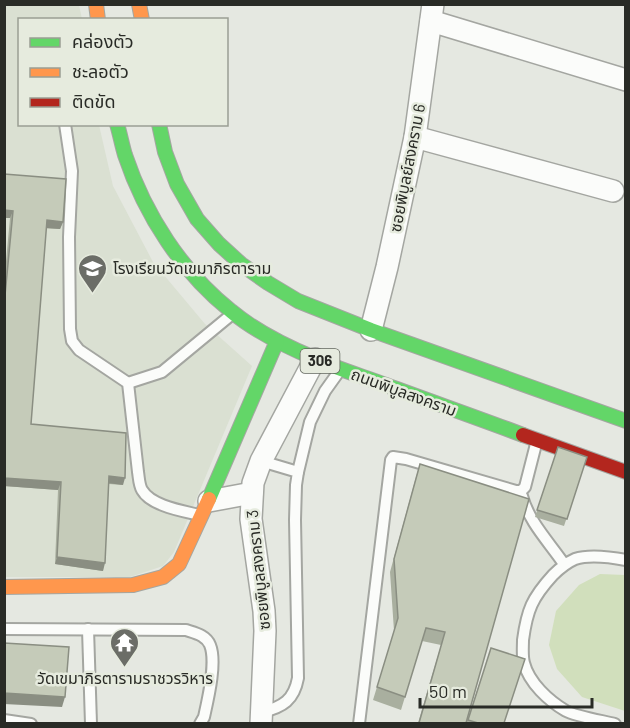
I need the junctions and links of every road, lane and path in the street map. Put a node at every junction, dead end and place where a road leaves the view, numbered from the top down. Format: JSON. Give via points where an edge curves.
{"nodes":[{"id":1,"x":432,"y":13,"type":"edge"},
{"id":2,"x":626,"y":80,"type":"edge"},
{"id":3,"x":65,"y":126,"type":"edge"},
{"id":4,"x":118,"y":126,"type":"edge"},
{"id":5,"x":159,"y":126,"type":"edge"},
{"id":6,"x":415,"y":137,"type":"junction"},
{"id":7,"x":614,"y":191,"type":"dead end"},
{"id":8,"x":234,"y":313,"type":"junction"},
{"id":9,"x":370,"y":330,"type":"junction"},
{"id":10,"x":277,"y":341,"type":"junction"},
{"id":11,"x":315,"y":359,"type":"junction"},
{"id":12,"x":341,"y":369,"type":"junction"},
{"id":13,"x":128,"y":383,"type":"junction"},
{"id":14,"x":626,"y":421,"type":"edge"},
{"id":15,"x":537,"y":440,"type":"junction"},
{"id":16,"x":261,"y":461,"type":"junction"},
{"id":17,"x":298,"y":472,"type":"junction"},
{"id":18,"x":626,"y":472,"type":"edge"},
{"id":19,"x":521,"y":492,"type":"junction"},
{"id":20,"x":252,"y":493,"type":"junction"},
{"id":21,"x":205,"y":508,"type":"junction"},
{"id":22,"x":626,"y":560,"type":"edge"},
{"id":23,"x":564,"y":564,"type":"junction"},
{"id":24,"x":4,"y":587,"type":"edge"},
{"id":25,"x":4,"y":629,"type":"edge"},
{"id":26,"x":88,"y":629,"type":"junction"},
{"id":27,"x":261,"y":718,"type":"edge"},
{"id":28,"x":4,"y":720,"type":"edge"},
{"id":29,"x":31,"y":723,"type":"edge"},
{"id":30,"x":91,"y":723,"type":"edge"},
{"id":31,"x":200,"y":723,"type":"edge"},
{"id":32,"x":358,"y":723,"type":"edge"},
{"id":33,"x":615,"y":723,"type":"edge"}],
"edges":[{"from":1,"to":2,"type":"street"},
{"from":1,"to":6,"type":"street","name":"ซอยพิบูลย์สงคราม 6"},
{"from":3,"to":13,"type":"lane","via":[[72,171],[72,341]]},
{"from":4,"to":8,"type":"main road","name":"ถนนพิบูลสงคราม","number":"306","via":[[125,156],[155,221],[198,282]]},
{"from":5,"to":9,"type":"main road","via":[[177,184],[197,219],[219,244],[267,283],[298,301]]},
{"from":6,"to":7,"type":"street"},
{"from":6,"to":9,"type":"street","name":"ซอยพิบูลย์สงคราม 6"},
{"from":8,"to":10,"type":"main road","name":"ถนนพิบูลสงคราม","number":"306"},
{"from":8,"to":13,"type":"lane","via":[[162,372]]},
{"from":9,"to":14,"type":"main road"},
{"from":10,"to":11,"type":"main road","name":"ถนนพิบูลสงคราม","number":"306"},
{"from":10,"to":21,"type":"main road"},
{"from":11,"to":12,"type":"main road","name":"ถนนพิบูลสงคราม","number":"306"},
{"from":11,"to":16,"type":"street","name":"ซอยพิบูลสงคราม 3"},
{"from":12,"to":15,"type":"main road","name":"ถนนพิบูลสงคราม","number":"306"},
{"from":12,"to":17,"type":"lane","via":[[310,422]]},
{"from":13,"to":21,"type":"lane","via":[[143,493],[173,508]]},
{"from":15,"to":18,"type":"main road","name":"ถนนพิบูลสงคราม","number":"306"},
{"from":15,"to":19,"type":"lane"},
{"from":16,"to":17,"type":"lane"},
{"from":16,"to":20,"type":"street","name":"ซอยพิบูลสงคราม 3"},
{"from":17,"to":27,"type":"lane","via":[[298,678],[289,699]]},
{"from":19,"to":23,"type":"lane","via":[[531,518]]},
{"from":19,"to":32,"type":"lane","via":[[393,457]]},
{"from":20,"to":21,"type":"street"},
{"from":20,"to":27,"type":"street","name":"ซอยพิบูลสงคราม 3","via":[[251,519],[265,630]]},
{"from":21,"to":24,"type":"main road","via":[[179,564],[163,577],[133,585]]},
{"from":22,"to":23,"type":"lane","via":[[591,556]]},
{"from":23,"to":33,"type":"lane","via":[[532,603],[522,648],[524,664],[542,693],[567,712]]},
{"from":25,"to":26,"type":"lane"},
{"from":26,"to":30,"type":"lane"},
{"from":26,"to":31,"type":"lane","via":[[186,630],[201,635],[210,644],[213,666]]},
{"from":28,"to":29,"type":"lane"}]}
